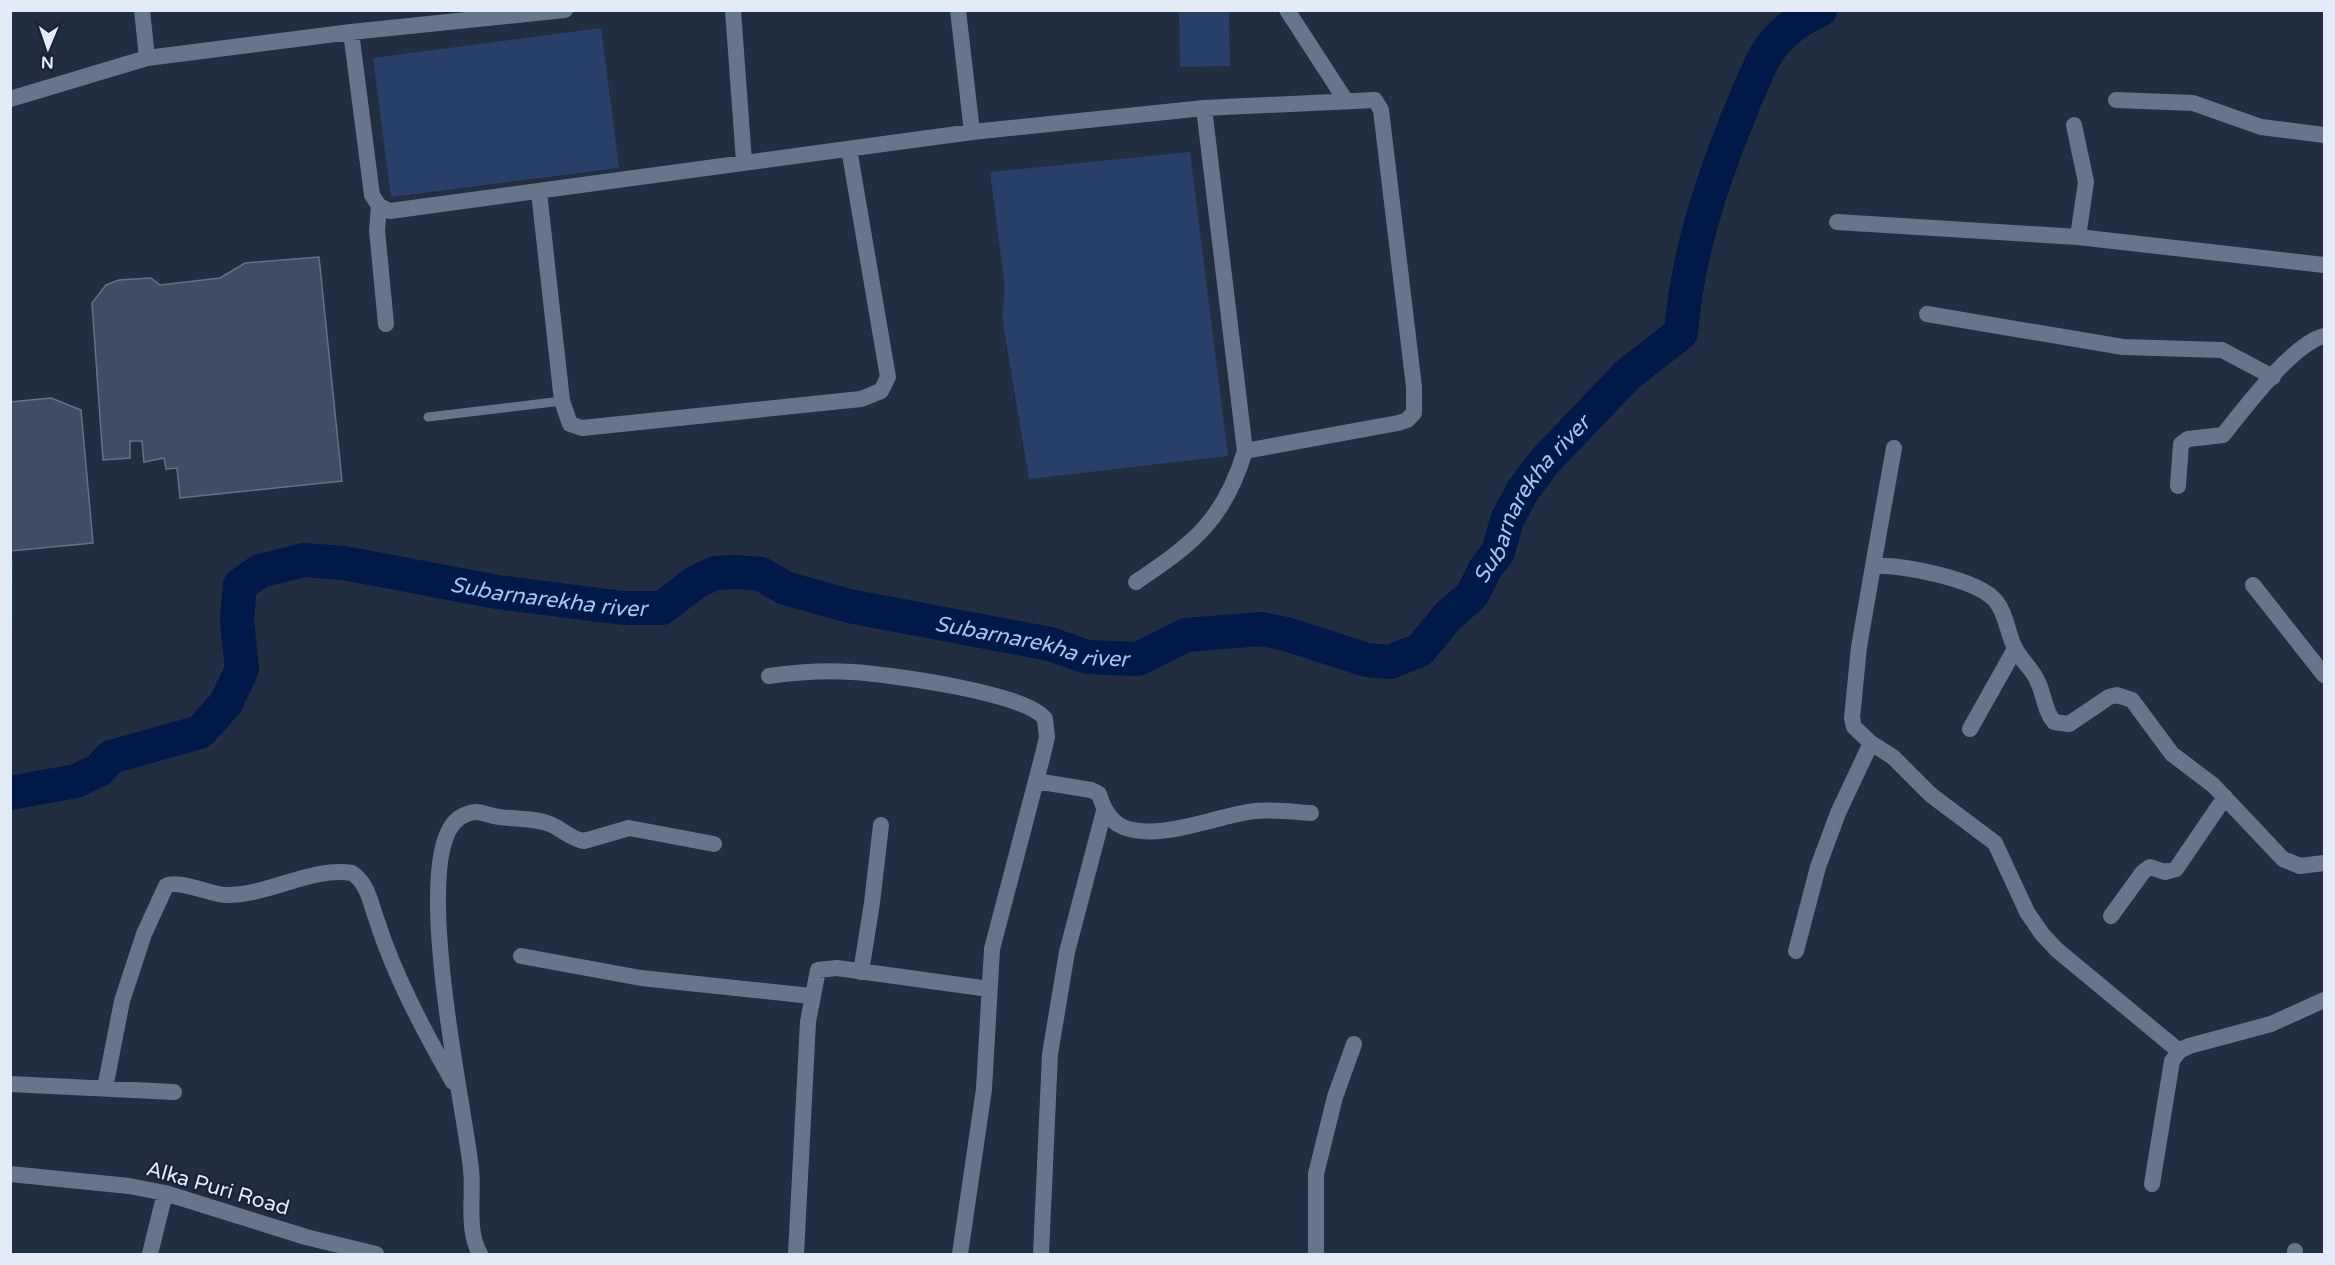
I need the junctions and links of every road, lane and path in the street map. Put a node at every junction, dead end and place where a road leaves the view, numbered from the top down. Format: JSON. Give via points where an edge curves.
{"nodes":[{"id":1,"x":142,"y":10,"type":"edge"},
{"id":2,"x":565,"y":10,"type":"edge"},
{"id":3,"x":733,"y":10,"type":"edge"},
{"id":4,"x":958,"y":10,"type":"edge"},
{"id":5,"x":1287,"y":10,"type":"edge"},
{"id":6,"x":351,"y":32,"type":"junction"},
{"id":7,"x":147,"y":58,"type":"junction"},
{"id":8,"x":10,"y":99,"type":"edge"},
{"id":9,"x":2116,"y":100,"type":"dead end"},
{"id":10,"x":1346,"y":101,"type":"junction"},
{"id":11,"x":1204,"y":108,"type":"junction"},
{"id":12,"x":2074,"y":125,"type":"dead end"},
{"id":13,"x":972,"y":132,"type":"junction"},
{"id":14,"x":2325,"y":135,"type":"edge"},
{"id":15,"x":849,"y":149,"type":"junction"},
{"id":16,"x":744,"y":162,"type":"junction"},
{"id":17,"x":539,"y":192,"type":"junction"},
{"id":18,"x":379,"y":206,"type":"junction"},
{"id":19,"x":1838,"y":222,"type":"dead end"},
{"id":20,"x":2078,"y":237,"type":"junction"},
{"id":21,"x":2325,"y":265,"type":"edge"},
{"id":22,"x":1927,"y":314,"type":"dead end"},
{"id":23,"x":386,"y":324,"type":"dead end"},
{"id":24,"x":2325,"y":336,"type":"edge"},
{"id":25,"x":2273,"y":377,"type":"junction"},
{"id":26,"x":562,"y":401,"type":"junction"},
{"id":27,"x":428,"y":417,"type":"dead end"},
{"id":28,"x":1894,"y":448,"type":"dead end"},
{"id":29,"x":1245,"y":451,"type":"junction"},
{"id":30,"x":2178,"y":486,"type":"dead end"},
{"id":31,"x":1873,"y":566,"type":"junction"},
{"id":32,"x":1136,"y":582,"type":"dead end"},
{"id":33,"x":2253,"y":585,"type":"dead end"},
{"id":34,"x":2015,"y":650,"type":"junction"},
{"id":35,"x":2325,"y":675,"type":"edge"},
{"id":36,"x":769,"y":676,"type":"dead end"},
{"id":37,"x":1970,"y":729,"type":"dead end"},
{"id":38,"x":1871,"y":743,"type":"junction"},
{"id":39,"x":1036,"y":781,"type":"junction"},
{"id":40,"x":2225,"y":797,"type":"junction"},
{"id":41,"x":1104,"y":811,"type":"junction"},
{"id":42,"x":1311,"y":813,"type":"dead end"},
{"id":43,"x":880,"y":825,"type":"dead end"},
{"id":44,"x":714,"y":844,"type":"dead end"},
{"id":45,"x":2325,"y":863,"type":"edge"},
{"id":46,"x":2111,"y":916,"type":"dead end"},
{"id":47,"x":1796,"y":951,"type":"dead end"},
{"id":48,"x":521,"y":956,"type":"dead end"},
{"id":49,"x":861,"y":972,"type":"junction"},
{"id":50,"x":989,"y":989,"type":"junction"},
{"id":51,"x":811,"y":996,"type":"junction"},
{"id":52,"x":2325,"y":1000,"type":"edge"},
{"id":53,"x":1354,"y":1044,"type":"dead end"},
{"id":54,"x":2179,"y":1051,"type":"junction"},
{"id":55,"x":10,"y":1084,"type":"edge"},
{"id":56,"x":105,"y":1088,"type":"junction"},
{"id":57,"x":174,"y":1092,"type":"dead end"},
{"id":58,"x":460,"y":1095,"type":"junction"},
{"id":59,"x":10,"y":1174,"type":"edge"},
{"id":60,"x":2152,"y":1184,"type":"dead end"},
{"id":61,"x":165,"y":1193,"type":"junction"},
{"id":62,"x":150,"y":1254,"type":"edge"},
{"id":63,"x":376,"y":1254,"type":"edge"},
{"id":64,"x":480,"y":1254,"type":"edge"},
{"id":65,"x":796,"y":1254,"type":"edge"},
{"id":66,"x":960,"y":1254,"type":"edge"},
{"id":67,"x":1041,"y":1254,"type":"edge"},
{"id":68,"x":1316,"y":1254,"type":"edge"}],
"edges":[{"from":1,"to":7,"type":"street"},
{"from":2,"to":6,"type":"street"},
{"from":3,"to":16,"type":"street"},
{"from":4,"to":13,"type":"street"},
{"from":5,"to":10,"type":"street"},
{"from":6,"to":7,"type":"street"},
{"from":6,"to":18,"type":"street","via":[[369,177],[372,195]]},
{"from":7,"to":8,"type":"street"},
{"from":9,"to":14,"type":"street","via":[[2193,103],[2261,127]]},
{"from":10,"to":11,"type":"street"},
{"from":10,"to":29,"type":"street","via":[[1375,100],[1381,110],[1414,413],[1398,423]]},
{"from":11,"to":13,"type":"street"},
{"from":11,"to":29,"type":"street"},
{"from":12,"to":20,"type":"street","via":[[2086,182]]},
{"from":13,"to":15,"type":"street"},
{"from":15,"to":16,"type":"street"},
{"from":15,"to":26,"type":"street","via":[[885,350],[888,376],[881,391],[861,399],[582,428],[570,424]]},
{"from":16,"to":17,"type":"street"},
{"from":17,"to":18,"type":"street","via":[[390,211]]},
{"from":17,"to":26,"type":"street"},
{"from":18,"to":23,"type":"street","via":[[377,230]]},
{"from":19,"to":20,"type":"street"},
{"from":20,"to":21,"type":"street"},
{"from":22,"to":25,"type":"street","via":[[2123,347],[2222,350]]},
{"from":24,"to":25,"type":"street","via":[[2307,345]]},
{"from":25,"to":30,"type":"street","via":[[2223,435],[2188,439],[2181,444]]},
{"from":26,"to":27,"type":"lane"},
{"from":28,"to":31,"type":"street"},
{"from":29,"to":32,"type":"street","via":[[1235,483],[1208,526],[1177,554]]},
{"from":31,"to":34,"type":"street","via":[[1897,567],[1987,592],[2004,615]]},
{"from":31,"to":38,"type":"street","via":[[1852,718],[1854,727]]},
{"from":33,"to":35,"type":"street"},
{"from":34,"to":37,"type":"street"},
{"from":34,"to":40,"type":"street","via":[[2034,674],[2048,716],[2054,722],[2069,724],[2109,697],[2124,696],[2132,700],[2172,754]]},
{"from":36,"to":39,"type":"street","via":[[803,671],[854,672],[968,689],[1033,707],[1041,712],[1047,728]]},
{"from":38,"to":47,"type":"street","via":[[1818,867]]},
{"from":38,"to":54,"type":"street","via":[[1995,843],[2027,912],[2042,934]]},
{"from":39,"to":41,"type":"street","via":[[1091,790],[1099,794]]},
{"from":39,"to":50,"type":"street","via":[[992,949]]},
{"from":40,"to":45,"type":"street","via":[[2291,865]]},
{"from":40,"to":46,"type":"street","via":[[2176,869],[2165,872],[2150,867],[2143,872]]},
{"from":41,"to":42,"type":"street","via":[[1122,826],[1141,830],[1175,828],[1257,811]]},
{"from":41,"to":67,"type":"street","via":[[1067,952],[1050,1054]]},
{"from":43,"to":49,"type":"street"},
{"from":44,"to":58,"type":"street","via":[[629,828],[584,841],[546,823],[476,812],[458,819],[443,847],[438,906],[449,1027]]},
{"from":48,"to":51,"type":"street","via":[[641,978]]},
{"from":49,"to":50,"type":"street"},
{"from":49,"to":51,"type":"street","via":[[822,968],[814,975]]},
{"from":50,"to":66,"type":"street","via":[[984,1089]]},
{"from":51,"to":65,"type":"street"},
{"from":52,"to":54,"type":"street","via":[[2271,1024]]},
{"from":53,"to":68,"type":"street","via":[[1329,1117],[1316,1174]]},
{"from":54,"to":60,"type":"street","via":[[2172,1061]]},
{"from":55,"to":56,"type":"street"},
{"from":56,"to":57,"type":"street"},
{"from":56,"to":58,"type":"street","via":[[122,1001],[144,934],[166,886],[172,883],[227,895],[341,871],[352,873],[365,886],[383,942]]},
{"from":58,"to":64,"type":"street","via":[[471,1169],[474,1241]]},
{"from":59,"to":61,"type":"street","name":"Alka Puri Road"},
{"from":61,"to":62,"type":"street"},
{"from":61,"to":63,"type":"street","name":"Alka Puri Road","via":[[306,1237]]}]}
